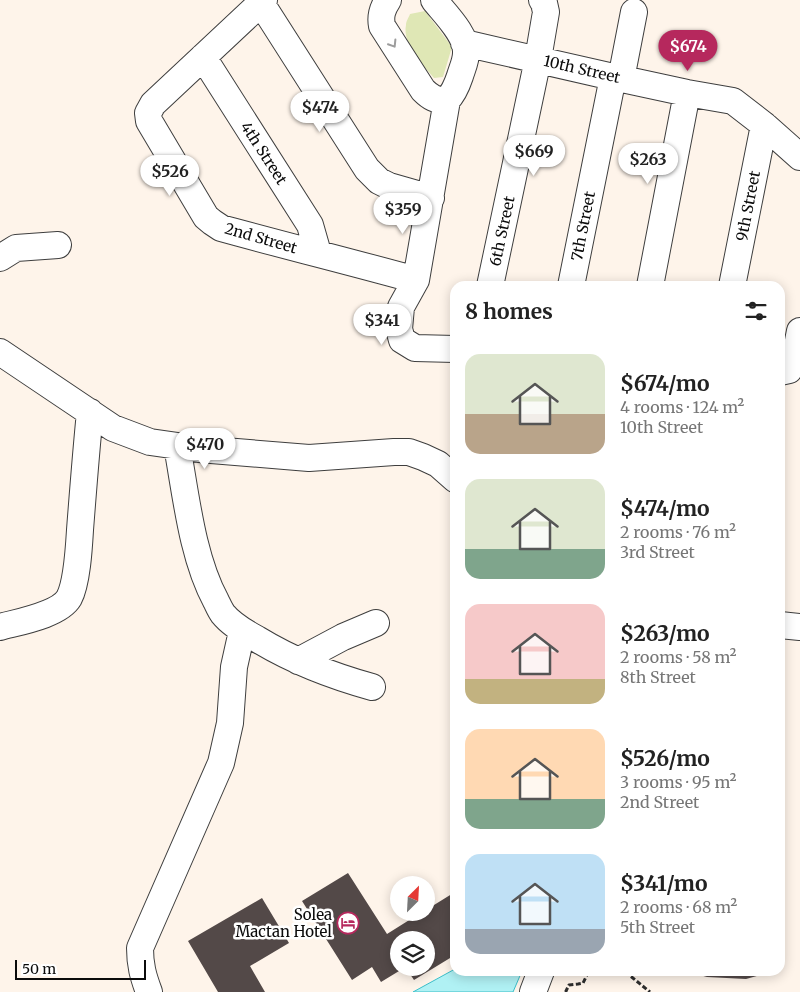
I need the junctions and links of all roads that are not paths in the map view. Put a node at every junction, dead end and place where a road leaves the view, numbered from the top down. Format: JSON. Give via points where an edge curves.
{"nodes":[{"id":1,"x":388,"y":0,"type":"edge"},
{"id":2,"x":434,"y":0,"type":"edge"},
{"id":3,"x":542,"y":0,"type":"edge"},
{"id":4,"x":262,"y":2,"type":"edge"},
{"id":5,"x":634,"y":12,"type":"dead end"},
{"id":6,"x":464,"y":42,"type":"junction"},
{"id":7,"x":203,"y":57,"type":"junction"},
{"id":8,"x":538,"y":59,"type":"junction"},
{"id":9,"x":617,"y":78,"type":"junction"},
{"id":10,"x":687,"y":92,"type":"junction"},
{"id":11,"x":447,"y":100,"type":"junction"},
{"id":12,"x":764,"y":125,"type":"junction"},
{"id":13,"x":800,"y":157,"type":"edge"},
{"id":14,"x":430,"y":198,"type":"junction"},
{"id":15,"x":58,"y":245,"type":"dead end"},
{"id":16,"x":318,"y":253,"type":"junction"},
{"id":17,"x":0,"y":258,"type":"edge"},
{"id":18,"x":416,"y":280,"type":"junction"},
{"id":19,"x":491,"y":281,"type":"edge"},
{"id":20,"x":572,"y":281,"type":"edge"},
{"id":21,"x":651,"y":281,"type":"edge"},
{"id":22,"x":733,"y":281,"type":"edge"},
{"id":23,"x":800,"y":331,"type":"edge"},
{"id":24,"x":450,"y":349,"type":"edge"},
{"id":25,"x":0,"y":352,"type":"edge"},
{"id":26,"x":785,"y":371,"type":"edge"},
{"id":27,"x":90,"y":412,"type":"junction"},
{"id":28,"x":177,"y":446,"type":"junction"},
{"id":29,"x":450,"y":475,"type":"edge"},
{"id":30,"x":376,"y":623,"type":"dead end"},
{"id":31,"x":785,"y":626,"type":"edge"},
{"id":32,"x":0,"y":627,"type":"edge"},
{"id":33,"x":800,"y":627,"type":"edge"},
{"id":34,"x":242,"y":631,"type":"junction"},
{"id":35,"x":298,"y":661,"type":"junction"},
{"id":36,"x":372,"y":687,"type":"dead end"},
{"id":37,"x":539,"y":976,"type":"edge"},
{"id":38,"x":149,"y":992,"type":"edge"},
{"id":39,"x":533,"y":992,"type":"edge"}],
"edges":[{"from":1,"to":11,"type":"street","one_way":true,"via":[[382,12],[382,26],[427,95]]},
{"from":2,"to":6,"type":"street"},
{"from":3,"to":8,"type":"street","name":"6th Street","via":[[546,12]]},
{"from":4,"to":7,"type":"street","name":"2nd Street"},
{"from":4,"to":14,"type":"street","via":[[367,169],[389,186]]},
{"from":5,"to":9,"type":"street","name":"7th Street"},
{"from":6,"to":8,"type":"street","name":"10th Street"},
{"from":6,"to":11,"type":"street","via":[[464,64]]},
{"from":7,"to":16,"type":"street","name":"4th Street","via":[[310,225]]},
{"from":7,"to":16,"type":"street","name":"2nd Street","via":[[153,104],[148,113],[149,121],[212,222],[221,228]]},
{"from":8,"to":9,"type":"street","name":"10th Street"},
{"from":8,"to":19,"type":"street","name":"6th Street"},
{"from":9,"to":10,"type":"street","name":"10th Street"},
{"from":9,"to":20,"type":"street","name":"7th Street"},
{"from":10,"to":12,"type":"street","name":"10th Street","via":[[733,101]]},
{"from":10,"to":21,"type":"street"},
{"from":11,"to":14,"type":"street"},
{"from":12,"to":13,"type":"street","name":"10th Street"},
{"from":12,"to":22,"type":"street","name":"9th Street"},
{"from":14,"to":18,"type":"street"},
{"from":15,"to":17,"type":"street","via":[[16,248]]},
{"from":16,"to":18,"type":"street","name":"2nd Street"},
{"from":18,"to":24,"type":"street","via":[[401,307],[399,329],[402,340],[415,348]]},
{"from":23,"to":26,"type":"street","via":[[794,361]]},
{"from":25,"to":27,"type":"street"},
{"from":27,"to":28,"type":"street","via":[[122,432],[150,442]]},
{"from":27,"to":32,"type":"street","via":[[75,579],[69,598],[41,617]]},
{"from":28,"to":29,"type":"street","via":[[309,458],[409,452],[438,464]]},
{"from":28,"to":34,"type":"street","via":[[193,534],[207,585],[223,614]]},
{"from":30,"to":35,"type":"street"},
{"from":31,"to":33,"type":"street"},
{"from":34,"to":35,"type":"street"},
{"from":34,"to":38,"type":"street","via":[[234,667],[230,723],[221,763],[140,948],[142,974]]},
{"from":35,"to":36,"type":"street"},
{"from":37,"to":39,"type":"street"}]}
